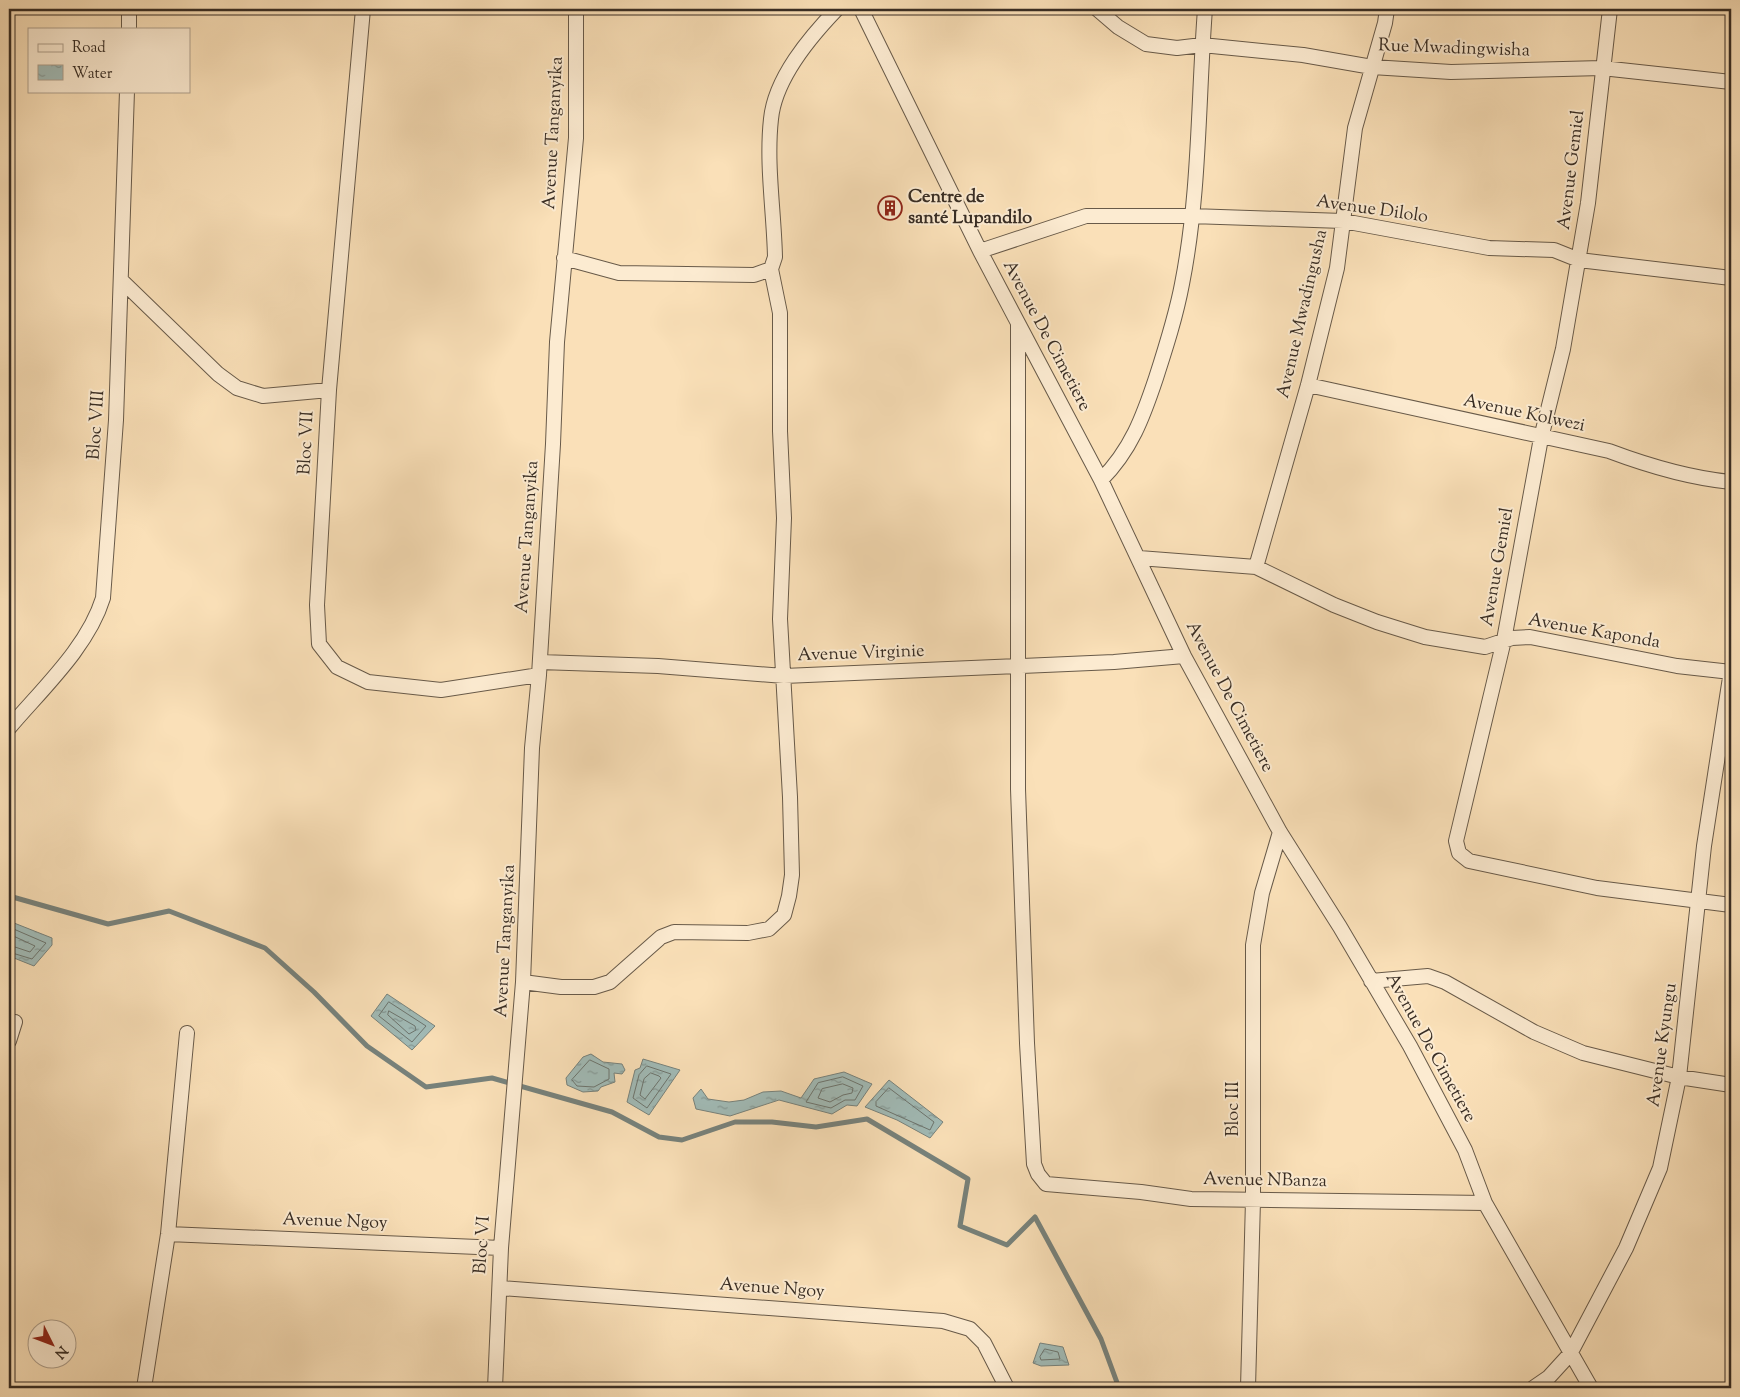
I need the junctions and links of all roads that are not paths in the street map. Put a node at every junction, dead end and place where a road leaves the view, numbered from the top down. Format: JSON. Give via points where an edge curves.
{"nodes":[{"id":1,"x":129,"y":9,"type":"edge"},
{"id":2,"x":363,"y":9,"type":"edge"},
{"id":3,"x":576,"y":9,"type":"edge"},
{"id":4,"x":837,"y":9,"type":"edge"},
{"id":5,"x":861,"y":9,"type":"edge"},
{"id":6,"x":1098,"y":9,"type":"edge"},
{"id":7,"x":1205,"y":9,"type":"edge"},
{"id":8,"x":1387,"y":9,"type":"edge"},
{"id":9,"x":1610,"y":9,"type":"edge"},
{"id":10,"x":129,"y":28,"type":"edge"},
{"id":11,"x":1202,"y":45,"type":"junction"},
{"id":12,"x":1372,"y":67,"type":"junction"},
{"id":13,"x":1602,"y":68,"type":"junction"},
{"id":14,"x":1731,"y":82,"type":"edge"},
{"id":15,"x":127,"y":92,"type":"edge"},
{"id":16,"x":1191,"y":216,"type":"junction"},
{"id":17,"x":1344,"y":221,"type":"junction"},
{"id":18,"x":980,"y":250,"type":"junction"},
{"id":19,"x":564,"y":258,"type":"junction"},
{"id":20,"x":1579,"y":260,"type":"junction"},
{"id":21,"x":771,"y":269,"type":"junction"},
{"id":22,"x":1731,"y":278,"type":"edge"},
{"id":23,"x":122,"y":281,"type":"junction"},
{"id":24,"x":1018,"y":322,"type":"junction"},
{"id":25,"x":1308,"y":385,"type":"junction"},
{"id":26,"x":329,"y":390,"type":"junction"},
{"id":27,"x":1541,"y":438,"type":"junction"},
{"id":28,"x":1101,"y":480,"type":"junction"},
{"id":29,"x":1731,"y":482,"type":"edge"},
{"id":30,"x":1139,"y":558,"type":"junction"},
{"id":31,"x":1256,"y":567,"type":"junction"},
{"id":32,"x":1504,"y":640,"type":"junction"},
{"id":33,"x":1184,"y":656,"type":"junction"},
{"id":34,"x":1017,"y":666,"type":"junction"},
{"id":35,"x":539,"y":669,"type":"junction"},
{"id":36,"x":1731,"y":672,"type":"edge"},
{"id":37,"x":784,"y":676,"type":"junction"},
{"id":38,"x":9,"y":728,"type":"edge"},
{"id":39,"x":1280,"y":832,"type":"junction"},
{"id":40,"x":1698,"y":902,"type":"junction"},
{"id":41,"x":1731,"y":906,"type":"edge"},
{"id":42,"x":1371,"y":981,"type":"junction"},
{"id":43,"x":523,"y":982,"type":"junction"},
{"id":44,"x":15,"y":1022,"type":"dead end"},
{"id":45,"x":187,"y":1033,"type":"dead end"},
{"id":46,"x":9,"y":1041,"type":"edge"},
{"id":47,"x":1678,"y":1077,"type":"junction"},
{"id":48,"x":1731,"y":1085,"type":"edge"},
{"id":49,"x":515,"y":1104,"type":"joint"},
{"id":50,"x":1253,"y":1200,"type":"junction"},
{"id":51,"x":1486,"y":1203,"type":"junction"},
{"id":52,"x":168,"y":1234,"type":"junction"},
{"id":53,"x":501,"y":1248,"type":"junction"},
{"id":54,"x":500,"y":1288,"type":"junction"},
{"id":55,"x":1570,"y":1354,"type":"junction"},
{"id":56,"x":144,"y":1388,"type":"edge"},
{"id":57,"x":495,"y":1388,"type":"edge"},
{"id":58,"x":1007,"y":1388,"type":"edge"},
{"id":59,"x":1248,"y":1388,"type":"edge"},
{"id":60,"x":1533,"y":1388,"type":"edge"},
{"id":61,"x":1591,"y":1388,"type":"edge"}],
"edges":[{"from":1,"to":10,"type":"street"},
{"from":2,"to":26,"type":"street","name":"Bloc VII"},
{"from":3,"to":19,"type":"street","name":"Avenue Tanganyika","via":[[576,138]]},
{"from":4,"to":21,"type":"street","via":[[820,26],[779,88],[771,118],[775,257]]},
{"from":5,"to":18,"type":"street","name":"Avenue De Cimetiere"},
{"from":6,"to":11,"type":"street","name":"Rue Mwadingwisha","via":[[1118,27],[1146,44],[1176,48]]},
{"from":7,"to":11,"type":"street"},
{"from":8,"to":12,"type":"street","name":"Avenue Mwadingusha"},
{"from":9,"to":13,"type":"street","name":"Avenue Gemiel"},
{"from":11,"to":12,"type":"street","name":"Rue Mwadingwisha","via":[[1303,55]]},
{"from":11,"to":16,"type":"street"},
{"from":12,"to":13,"type":"street","name":"Rue Mwadingwisha","via":[[1451,72]]},
{"from":12,"to":17,"type":"street","name":"Avenue Mwadingusha","via":[[1355,128]]},
{"from":13,"to":14,"type":"street","name":"Rue Mwadingwisha"},
{"from":13,"to":20,"type":"street","name":"Avenue Gemiel"},
{"from":15,"to":23,"type":"street","name":"Bloc VIII"},
{"from":16,"to":17,"type":"street","name":"Avenue Dilolo"},
{"from":16,"to":18,"type":"street","name":"Avenue Dilolo","via":[[1086,216]]},
{"from":16,"to":28,"type":"street","via":[[1172,330],[1144,416],[1117,464]]},
{"from":17,"to":20,"type":"street","name":"Avenue Dilolo","via":[[1489,248],[1554,250]]},
{"from":17,"to":25,"type":"street","name":"Avenue Mwadingusha","via":[[1337,268]]},
{"from":18,"to":24,"type":"street","name":"Avenue De Cimetiere"},
{"from":19,"to":21,"type":"street","via":[[628,274],[754,275]]},
{"from":19,"to":35,"type":"street","name":"Avenue Tanganyika","via":[[556,342]]},
{"from":20,"to":22,"type":"street","name":"Avenue Dilolo"},
{"from":20,"to":27,"type":"street","name":"Avenue Gemiel","via":[[1563,349]]},
{"from":21,"to":37,"type":"street","via":[[780,313],[784,518],[780,619]]},
{"from":23,"to":26,"type":"street","via":[[218,374],[237,388],[263,396]]},
{"from":23,"to":38,"type":"street","name":"Bloc VIII","via":[[103,598],[97,618],[86,636]]},
{"from":24,"to":28,"type":"street","name":"Avenue De Cimetiere"},
{"from":24,"to":34,"type":"street"},
{"from":25,"to":27,"type":"street","name":"Avenue Kolwezi"},
{"from":25,"to":31,"type":"street","name":"Avenue Mwadingusha"},
{"from":26,"to":35,"type":"street","name":"Bloc VII","via":[[317,605],[319,644],[337,666],[368,682],[441,690]]},
{"from":27,"to":29,"type":"street","name":"Avenue Kolwezi","via":[[1609,452],[1707,480]]},
{"from":27,"to":32,"type":"street","name":"Avenue Gemiel"},
{"from":28,"to":30,"type":"street","name":"Avenue De Cimetiere"},
{"from":30,"to":31,"type":"street"},
{"from":30,"to":33,"type":"street","name":"Avenue De Cimetiere"},
{"from":31,"to":32,"type":"street","name":"Avenue Kaponda","via":[[1343,608],[1425,637],[1485,647]]},
{"from":32,"to":36,"type":"street","name":"Avenue Kaponda","via":[[1530,636],[1677,666]]},
{"from":32,"to":40,"type":"street","name":"Avenue Gemiel","via":[[1458,822],[1456,841],[1459,853],[1469,861],[1597,888]]},
{"from":33,"to":34,"type":"street","name":"Avenue Virginie"},
{"from":33,"to":39,"type":"street","name":"Avenue De Cimetiere"},
{"from":34,"to":37,"type":"street","name":"Avenue Virginie"},
{"from":34,"to":50,"type":"street","name":"Avenue NBanza","via":[[1027,1043],[1034,1164],[1038,1174],[1046,1184],[1191,1199]]},
{"from":35,"to":37,"type":"street","name":"Avenue Virginie","via":[[658,666]]},
{"from":35,"to":43,"type":"street","name":"Avenue Tanganyika","via":[[532,748]]},
{"from":36,"to":40,"type":"street","name":"Avenue Kyungu"},
{"from":37,"to":43,"type":"street","via":[[792,876],[784,915],[769,929],[748,933],[674,932],[661,936],[610,982],[594,987],[561,988]]},
{"from":39,"to":42,"type":"street","name":"Avenue De Cimetiere"},
{"from":39,"to":50,"type":"street","name":"Bloc III","via":[[1262,894],[1253,945]]},
{"from":40,"to":41,"type":"street","name":"Avenue Gemiel"},
{"from":40,"to":47,"type":"street","name":"Avenue Kyungu"},
{"from":42,"to":47,"type":"street","via":[[1428,976],[1445,982],[1534,1032],[1583,1053]]},
{"from":42,"to":51,"type":"street","name":"Avenue De Cimetiere","via":[[1465,1150]]},
{"from":43,"to":49,"type":"street","name":"Avenue Tanganyika"},
{"from":44,"to":46,"type":"street"},
{"from":45,"to":52,"type":"street"},
{"from":47,"to":48,"type":"street"},
{"from":47,"to":55,"type":"street","name":"Avenue Kyungu","via":[[1660,1168],[1649,1197]]},
{"from":49,"to":53,"type":"street","name":"Bloc VI"},
{"from":50,"to":51,"type":"street","name":"Avenue NBanza"},
{"from":50,"to":59,"type":"street","name":"Bloc III"},
{"from":51,"to":55,"type":"street","name":"Avenue De Cimetiere"},
{"from":52,"to":53,"type":"street","name":"Avenue Ngoy"},
{"from":52,"to":56,"type":"street"},
{"from":53,"to":54,"type":"street","name":"Bloc VI"},
{"from":54,"to":57,"type":"street","name":"Bloc VI"},
{"from":54,"to":58,"type":"street","name":"Avenue Ngoy","via":[[943,1321],[970,1329],[984,1343]]},
{"from":55,"to":60,"type":"street","name":"Avenue Kyungu","via":[[1549,1377]]},
{"from":55,"to":61,"type":"street","name":"Avenue De Cimetiere"}]}
